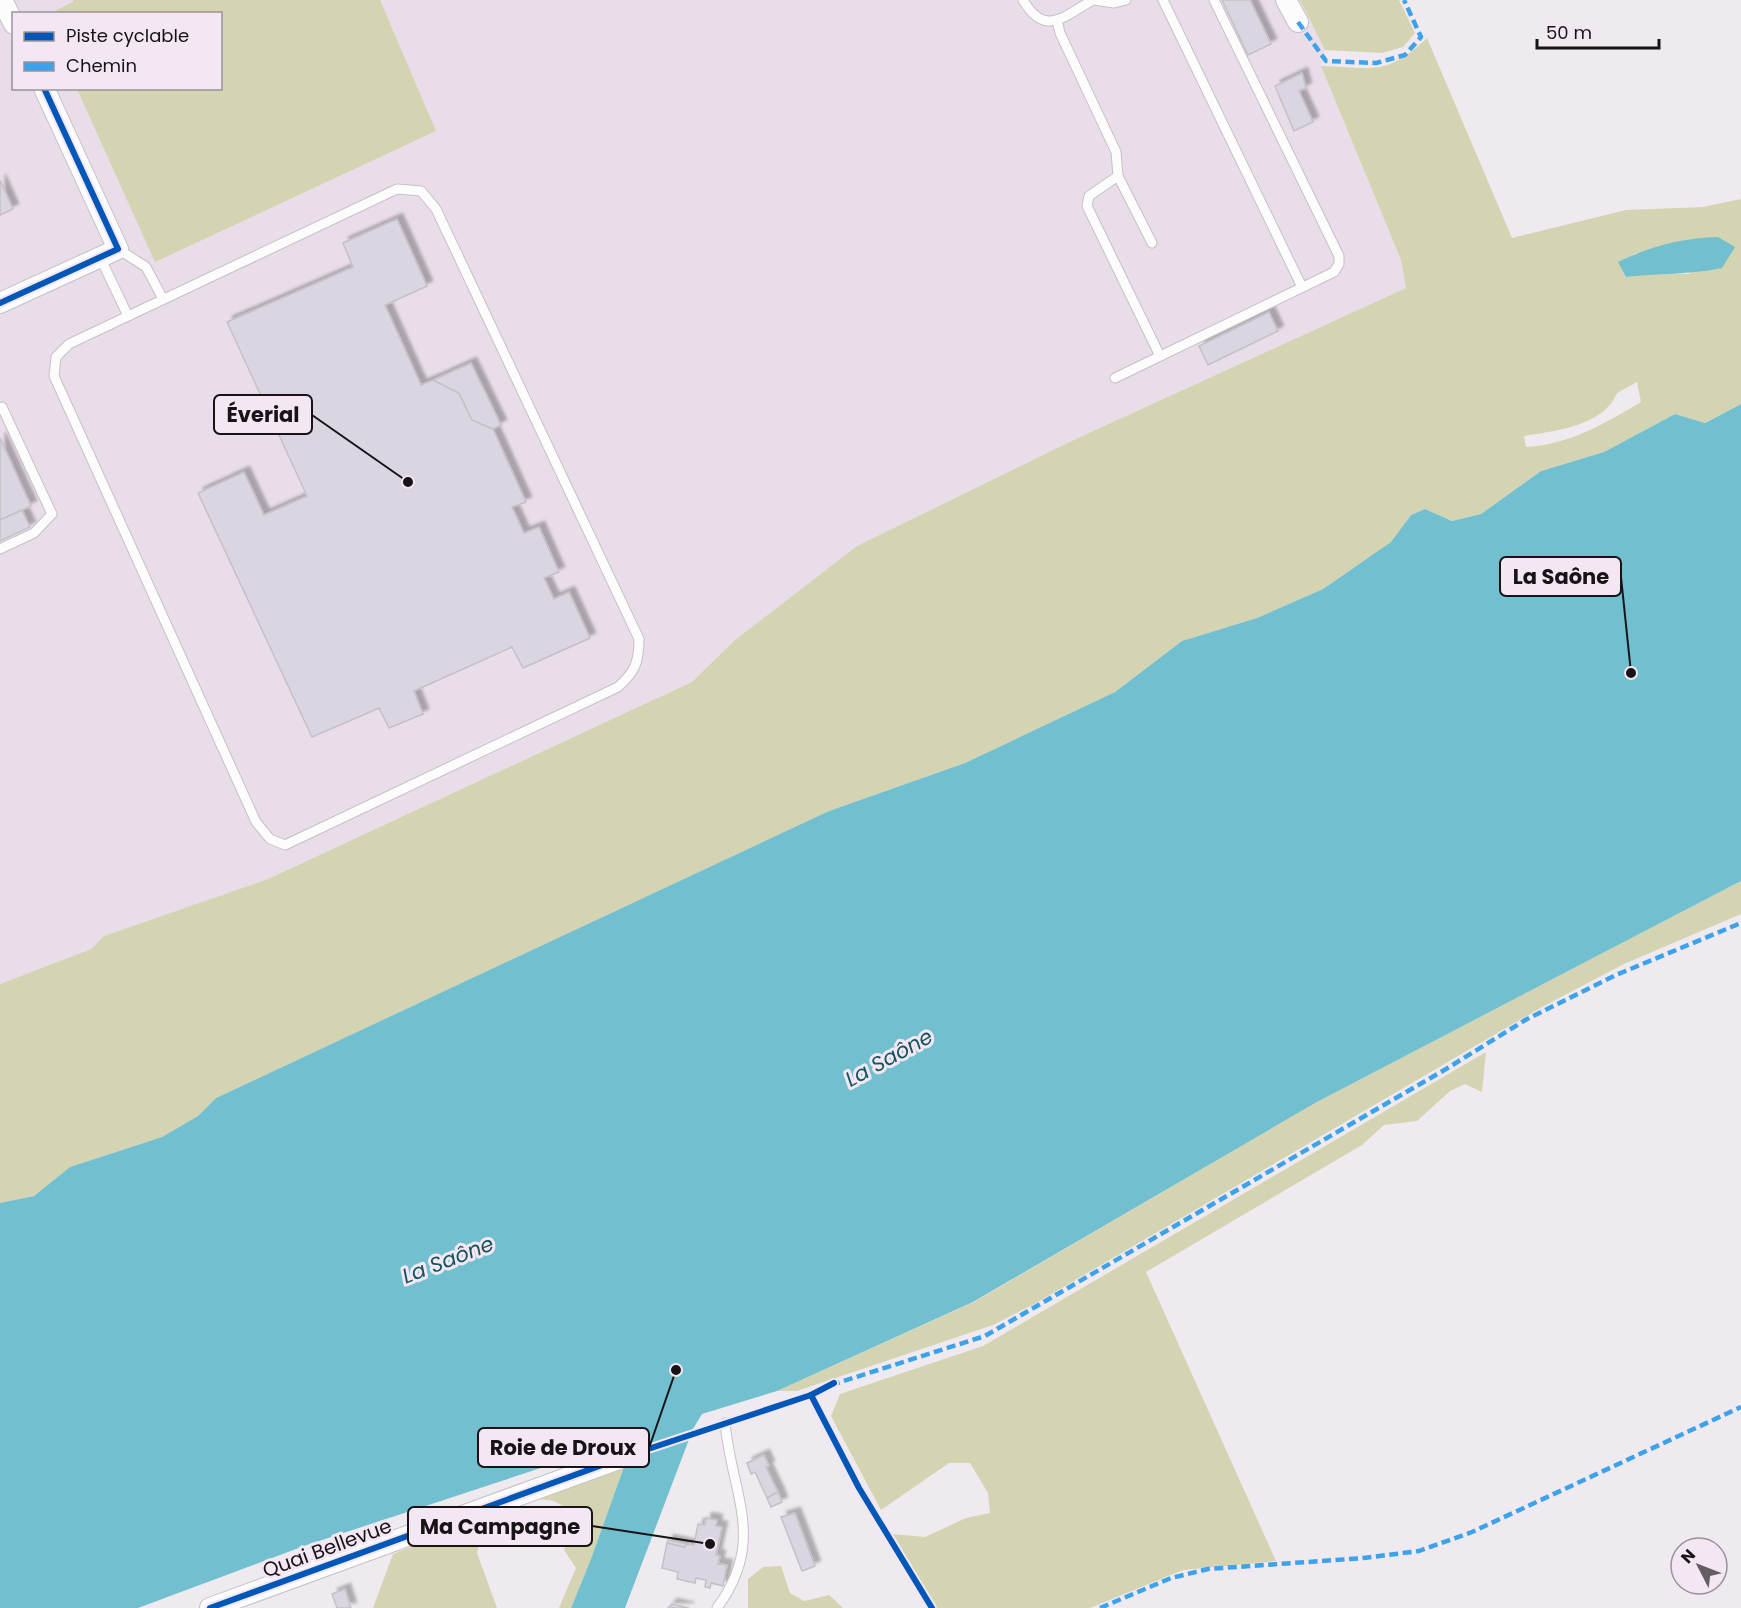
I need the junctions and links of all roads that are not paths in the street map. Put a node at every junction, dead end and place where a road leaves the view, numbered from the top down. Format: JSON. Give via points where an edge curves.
{"nodes":[{"id":1,"x":2,"y":0,"type":"edge"},
{"id":2,"x":1023,"y":0,"type":"edge"},
{"id":3,"x":1094,"y":0,"type":"edge"},
{"id":4,"x":1126,"y":0,"type":"edge"},
{"id":5,"x":1163,"y":0,"type":"edge"},
{"id":6,"x":1214,"y":0,"type":"edge"},
{"id":7,"x":1286,"y":0,"type":"edge"},
{"id":8,"x":12,"y":20,"type":"edge"},
{"id":9,"x":1057,"y":20,"type":"junction"},
{"id":10,"x":1298,"y":22,"type":"dead end"},
{"id":11,"x":45,"y":90,"type":"edge"},
{"id":12,"x":1118,"y":176,"type":"junction"},
{"id":13,"x":1152,"y":243,"type":"dead end"},
{"id":14,"x":118,"y":249,"type":"junction"},
{"id":15,"x":100,"y":257,"type":"junction"},
{"id":16,"x":1302,"y":287,"type":"junction"},
{"id":17,"x":163,"y":299,"type":"junction"},
{"id":18,"x":0,"y":303,"type":"edge"},
{"id":19,"x":128,"y":316,"type":"junction"},
{"id":20,"x":1160,"y":356,"type":"junction"},
{"id":21,"x":1115,"y":378,"type":"dead end"},
{"id":22,"x":2,"y":407,"type":"dead end"},
{"id":23,"x":0,"y":549,"type":"edge"},
{"id":24,"x":725,"y":1423,"type":"dead end"},
{"id":25,"x":624,"y":1457,"type":"dead end"},
{"id":26,"x":210,"y":1608,"type":"edge"},
{"id":27,"x":717,"y":1608,"type":"edge"}],
"edges":[{"from":1,"to":8,"type":"street"},
{"from":2,"to":9,"type":"lane","via":[[1040,20]]},
{"from":3,"to":4,"type":"lane"},
{"from":3,"to":9,"type":"lane"},
{"from":5,"to":16,"type":"lane"},
{"from":6,"to":16,"type":"lane","via":[[1340,255],[1334,272]]},
{"from":7,"to":10,"type":"street"},
{"from":9,"to":12,"type":"lane","via":[[1116,152]]},
{"from":11,"to":14,"type":"street"},
{"from":12,"to":13,"type":"lane"},
{"from":12,"to":20,"type":"lane","via":[[1089,196],[1087,206]]},
{"from":14,"to":15,"type":"street"},
{"from":14,"to":17,"type":"lane","via":[[146,267]]},
{"from":15,"to":18,"type":"street"},
{"from":15,"to":19,"type":"lane"},
{"from":16,"to":20,"type":"lane"},
{"from":17,"to":19,"type":"lane"},
{"from":17,"to":19,"type":"lane","via":[[397,189],[421,191],[436,209],[639,639],[639,660],[631,675],[618,687],[285,845],[270,838],[256,822],[54,376],[56,357],[69,344]]},
{"from":20,"to":21,"type":"lane"},
{"from":22,"to":23,"type":"lane","via":[[52,514],[34,533]]},
{"from":24,"to":27,"type":"lane","via":[[746,1544],[733,1587]]},
{"from":25,"to":26,"type":"street","name":"Quai Bellevue"}]}
